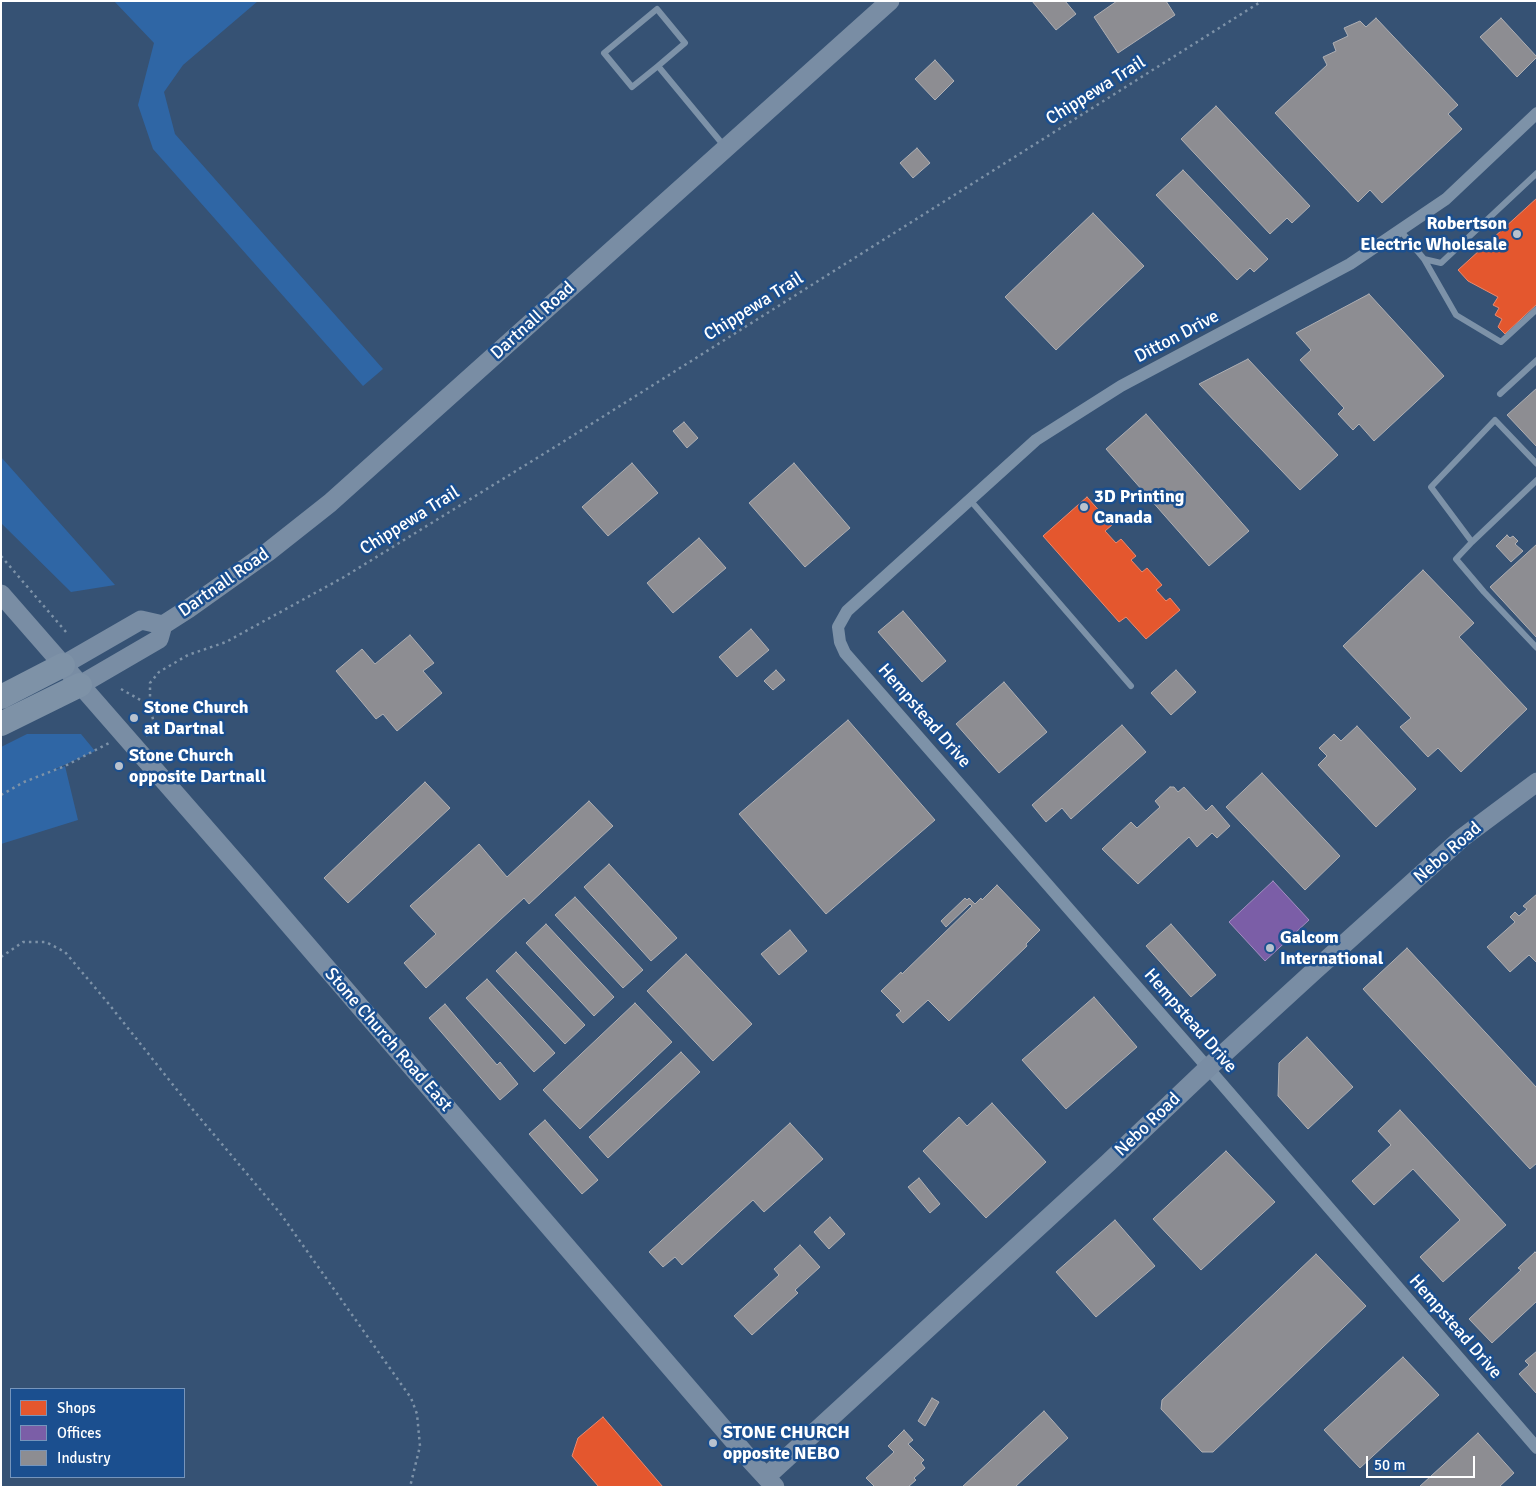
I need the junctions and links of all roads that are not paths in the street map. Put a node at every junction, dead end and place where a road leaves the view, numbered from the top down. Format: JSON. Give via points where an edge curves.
{"nodes":[{"id":1,"x":890,"y":1,"type":"edge"},
{"id":2,"x":658,"y":66,"type":"junction"},
{"id":3,"x":1537,"y":113,"type":"edge"},
{"id":4,"x":726,"y":148,"type":"junction"},
{"id":5,"x":1537,"y":173,"type":"edge"},
{"id":6,"x":1400,"y":230,"type":"junction"},
{"id":7,"x":1424,"y":259,"type":"junction"},
{"id":8,"x":1537,"y":309,"type":"edge"},
{"id":9,"x":1537,"y":360,"type":"edge"},
{"id":10,"x":1500,"y":394,"type":"dead end"},
{"id":11,"x":1537,"y":464,"type":"edge"},
{"id":12,"x":1537,"y":480,"type":"edge"},
{"id":13,"x":970,"y":500,"type":"junction"},
{"id":14,"x":1472,"y":542,"type":"junction"},
{"id":15,"x":1,"y":594,"type":"edge"},
{"id":16,"x":847,"y":612,"type":"joint"},
{"id":17,"x":163,"y":625,"type":"junction"},
{"id":18,"x":1537,"y":648,"type":"edge"},
{"id":19,"x":63,"y":665,"type":"junction"},
{"id":20,"x":80,"y":685,"type":"junction"},
{"id":21,"x":1131,"y":686,"type":"dead end"},
{"id":22,"x":1,"y":697,"type":"edge"},
{"id":23,"x":1,"y":724,"type":"edge"},
{"id":24,"x":1537,"y":782,"type":"edge"},
{"id":25,"x":1208,"y":1068,"type":"junction"},
{"id":26,"x":1537,"y":1448,"type":"edge"},
{"id":27,"x":771,"y":1482,"type":"edge"}],
"edges":[{"from":1,"to":4,"type":"street","name":"Dartnall Road"},
{"from":2,"to":2,"type":"lane","via":[[632,87],[604,53],[657,9],[686,44]]},
{"from":2,"to":4,"type":"lane"},
{"from":3,"to":6,"type":"street","name":"Ditton Drive","via":[[1446,199]]},
{"from":4,"to":17,"type":"street","name":"Dartnall Road","via":[[330,503],[268,552]]},
{"from":5,"to":7,"type":"lane","via":[[1441,263]]},
{"from":6,"to":7,"type":"lane"},
{"from":6,"to":13,"type":"street","name":"Ditton Drive","via":[[1350,264],[1109,394],[1036,440]]},
{"from":7,"to":8,"type":"lane","via":[[1456,315],[1501,342]]},
{"from":9,"to":10,"type":"lane"},
{"from":11,"to":14,"type":"lane","via":[[1495,420],[1431,487]]},
{"from":12,"to":14,"type":"lane"},
{"from":13,"to":16,"type":"street","name":"Ditton Drive"},
{"from":13,"to":21,"type":"lane"},
{"from":14,"to":18,"type":"lane","via":[[1456,558]]},
{"from":15,"to":19,"type":"street","name":"Stone Church Road East"},
{"from":16,"to":25,"type":"street","name":"Hempstead Drive","via":[[838,627],[845,653]]},
{"from":17,"to":19,"type":"street","name":"Dartnall Road","via":[[141,620]]},
{"from":17,"to":20,"type":"street","name":"Dartnall Road","via":[[159,639]]},
{"from":19,"to":20,"type":"street","name":"Stone Church Road East"},
{"from":19,"to":22,"type":"highway"},
{"from":20,"to":23,"type":"highway"},
{"from":20,"to":27,"type":"street","name":"Stone Church Road East"},
{"from":24,"to":25,"type":"street","name":"Nebo Road","via":[[1462,838]]},
{"from":25,"to":26,"type":"street","name":"Hempstead Drive"},
{"from":25,"to":27,"type":"street","name":"Nebo Road"}]}
